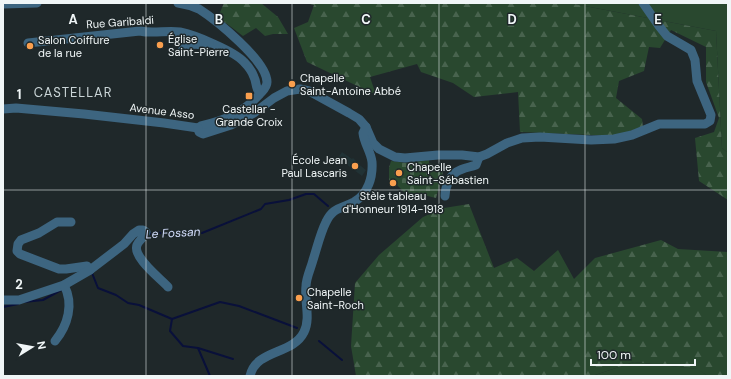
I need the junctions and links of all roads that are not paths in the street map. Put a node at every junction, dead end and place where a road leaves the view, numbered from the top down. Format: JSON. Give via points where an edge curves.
{"nodes":[{"id":1,"x":37,"y":3,"type":"edge"},
{"id":2,"x":178,"y":3,"type":"edge"},
{"id":3,"x":644,"y":3,"type":"edge"},
{"id":4,"x":3,"y":4,"type":"edge"},
{"id":5,"x":28,"y":43,"type":"dead end"},
{"id":6,"x":209,"y":43,"type":"junction"},
{"id":7,"x":182,"y":51,"type":"dead end"},
{"id":8,"x":260,"y":94,"type":"junction"},
{"id":9,"x":3,"y":109,"type":"edge"},
{"id":10,"x":366,"y":127,"type":"junction"},
{"id":11,"x":198,"y":128,"type":"junction"},
{"id":12,"x":478,"y":157,"type":"junction"},
{"id":13,"x":445,"y":196,"type":"dead end"},
{"id":14,"x":71,"y":222,"type":"dead end"},
{"id":15,"x":90,"y":270,"type":"junction"},
{"id":16,"x":64,"y":285,"type":"junction"},
{"id":17,"x":168,"y":287,"type":"dead end"},
{"id":18,"x":3,"y":300,"type":"edge"},
{"id":19,"x":55,"y":341,"type":"dead end"},
{"id":20,"x":250,"y":376,"type":"edge"}],
"edges":[{"from":1,"to":4,"type":"street"},
{"from":2,"to":8,"type":"street","via":[[198,9],[223,28],[253,57],[265,74],[267,82]]},
{"from":3,"to":12,"type":"street","via":[[667,36],[692,50],[697,81],[708,105],[710,121],[700,125],[659,124],[614,139],[522,138],[507,142]]},
{"from":5,"to":6,"type":"street","name":"Rue Garibaldi","via":[[140,31],[179,32]]},
{"from":6,"to":7,"type":"street","via":[[189,44],[184,46]]},
{"from":6,"to":8,"type":"street","name":"Rue Garibaldi","via":[[242,60],[254,76]]},
{"from":8,"to":11,"type":"street","via":[[236,115]]},
{"from":9,"to":11,"type":"street","name":"Avenue Asso","via":[[78,113]]},
{"from":10,"to":11,"type":"street","name":"Avenue Asso","via":[[349,113],[300,89],[287,91],[231,125],[203,134]]},
{"from":10,"to":12,"type":"street","via":[[373,143],[395,157]]},
{"from":10,"to":20,"type":"street","via":[[364,133],[372,160],[368,187],[354,202],[331,212],[325,223],[306,285],[305,331],[294,345],[263,358],[255,365]]},
{"from":12,"to":13,"type":"street","via":[[476,165],[451,175]]},
{"from":14,"to":15,"type":"street","via":[[57,222],[21,240],[17,251],[58,269],[87,266]]},
{"from":15,"to":16,"type":"street"},
{"from":15,"to":17,"type":"street","via":[[139,230],[143,230],[145,235],[136,250],[142,263]]},
{"from":16,"to":18,"type":"street","via":[[20,300]]},
{"from":16,"to":19,"type":"street","via":[[69,314],[63,331]]}]}
